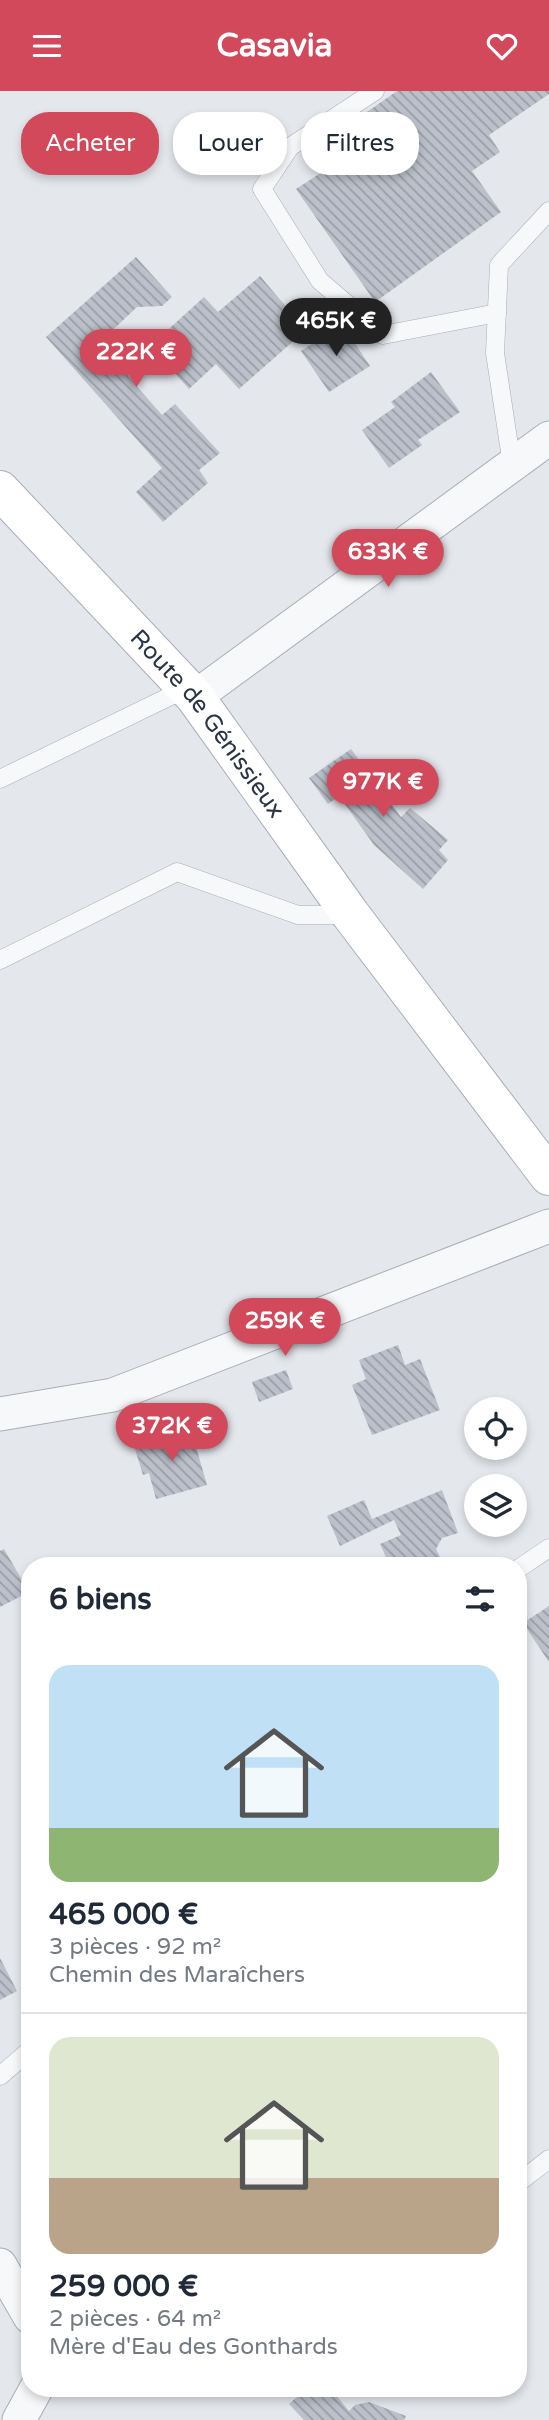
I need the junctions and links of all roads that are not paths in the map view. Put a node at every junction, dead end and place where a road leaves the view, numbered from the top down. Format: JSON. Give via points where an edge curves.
{"nodes":[{"id":1,"x":375,"y":91,"type":"edge"},
{"id":2,"x":549,"y":211,"type":"edge"},
{"id":3,"x":497,"y":313,"type":"junction"},
{"id":4,"x":549,"y":438,"type":"edge"},
{"id":5,"x":512,"y":465,"type":"junction"},
{"id":6,"x":0,"y":490,"type":"edge"},
{"id":7,"x":191,"y":693,"type":"junction"},
{"id":8,"x":0,"y":779,"type":"edge"},
{"id":9,"x":351,"y":915,"type":"junction"},
{"id":10,"x":0,"y":960,"type":"edge"},
{"id":11,"x":549,"y":1176,"type":"edge"},
{"id":12,"x":549,"y":1226,"type":"edge"},
{"id":13,"x":0,"y":1414,"type":"edge"},
{"id":14,"x":549,"y":1548,"type":"edge"},
{"id":15,"x":527,"y":1563,"type":"edge"},
{"id":16,"x":21,"y":2058,"type":"edge"},
{"id":17,"x":0,"y":2076,"type":"edge"},
{"id":18,"x":549,"y":2159,"type":"edge"},
{"id":19,"x":527,"y":2176,"type":"edge"},
{"id":20,"x":0,"y":2265,"type":"edge"},
{"id":21,"x":21,"y":2301,"type":"edge"},
{"id":22,"x":32,"y":2397,"type":"edge"},
{"id":23,"x":19,"y":2420,"type":"edge"}],
"edges":[{"from":1,"to":3,"type":"lane","via":[[290,147],[262,189],[320,281],[383,335]]},
{"from":2,"to":3,"type":"lane","via":[[499,265]]},
{"from":3,"to":5,"type":"lane","via":[[495,353]]},
{"from":4,"to":5,"type":"street"},
{"from":5,"to":7,"type":"street"},
{"from":6,"to":7,"type":"street","name":"Route de Génissieux"},
{"from":7,"to":8,"type":"lane"},
{"from":7,"to":9,"type":"street","name":"Route de Génissieux"},
{"from":9,"to":10,"type":"lane","via":[[298,915],[177,872]]},
{"from":9,"to":11,"type":"street","name":"Route de Génissieux"},
{"from":12,"to":13,"type":"street","via":[[113,1395]]},
{"from":14,"to":15,"type":"lane"},
{"from":16,"to":17,"type":"lane"},
{"from":18,"to":19,"type":"lane"},
{"from":20,"to":21,"type":"street"},
{"from":22,"to":23,"type":"street"}]}
